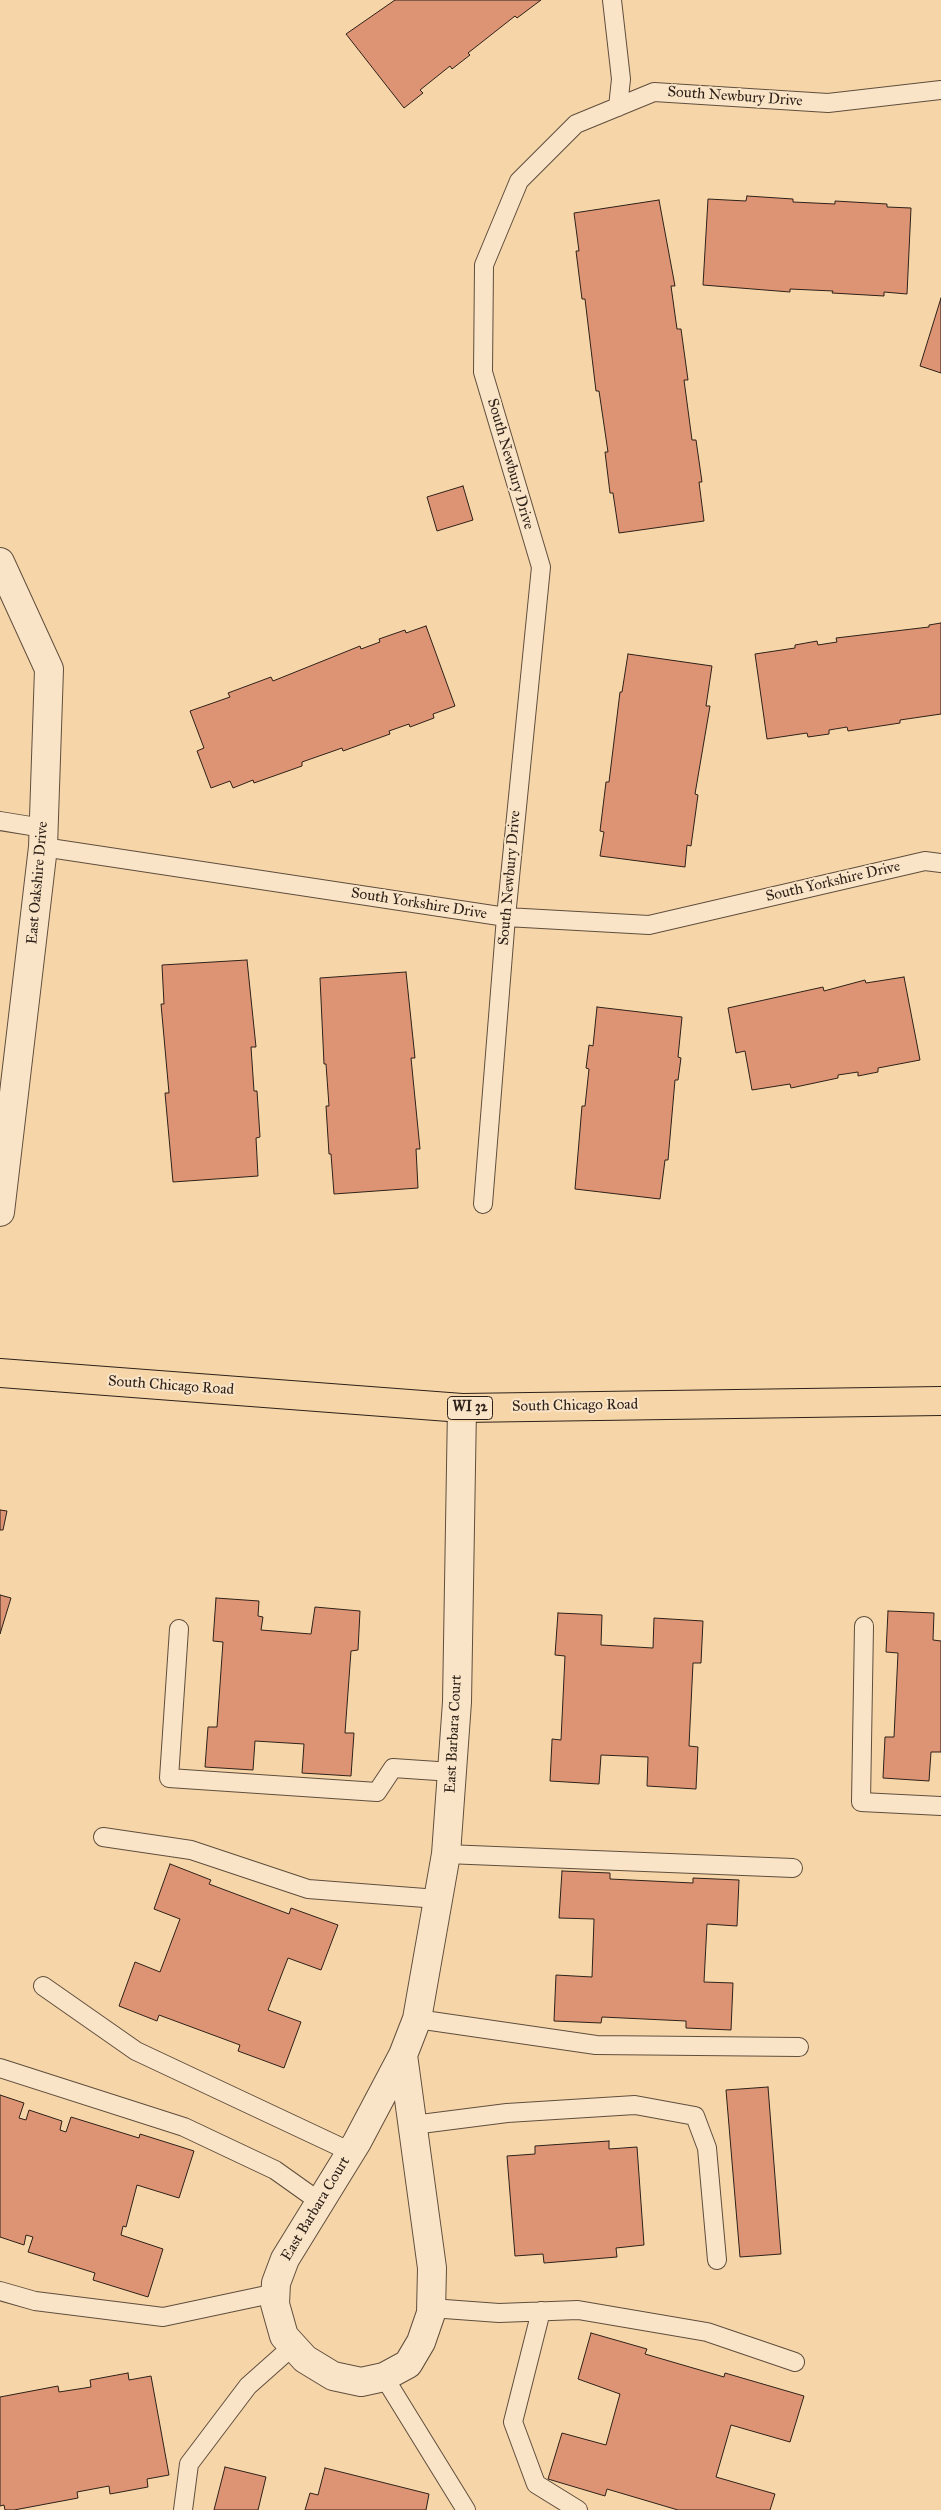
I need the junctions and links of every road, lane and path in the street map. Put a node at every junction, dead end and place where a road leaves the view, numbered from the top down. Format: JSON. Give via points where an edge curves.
{"nodes":[{"id":1,"x":612,"y":0,"type":"edge"},
{"id":2,"x":941,"y":90,"type":"edge"},
{"id":3,"x":618,"y":107,"type":"junction"},
{"id":4,"x":0,"y":562,"type":"edge"},
{"id":5,"x":0,"y":821,"type":"edge"},
{"id":6,"x":43,"y":837,"type":"junction"},
{"id":7,"x":941,"y":863,"type":"edge"},
{"id":8,"x":506,"y":917,"type":"junction"},
{"id":9,"x":483,"y":1204,"type":"dead end"},
{"id":10,"x":0,"y":1212,"type":"edge"},
{"id":11,"x":0,"y":1373,"type":"edge"},
{"id":12,"x":941,"y":1401,"type":"edge"},
{"id":13,"x":462,"y":1408,"type":"junction"},
{"id":14,"x":864,"y":1626,"type":"dead end"},
{"id":15,"x":179,"y":1629,"type":"dead end"},
{"id":16,"x":452,"y":1772,"type":"junction"},
{"id":17,"x":941,"y":1806,"type":"edge"},
{"id":18,"x":103,"y":1837,"type":"dead end"},
{"id":19,"x":446,"y":1854,"type":"junction"},
{"id":20,"x":793,"y":1868,"type":"dead end"},
{"id":21,"x":438,"y":1899,"type":"junction"},
{"id":22,"x":43,"y":1986,"type":"dead end"},
{"id":23,"x":417,"y":2019,"type":"junction"},
{"id":24,"x":799,"y":2047,"type":"dead end"},
{"id":25,"x":403,"y":2055,"type":"junction"},
{"id":26,"x":0,"y":2068,"type":"edge"},
{"id":27,"x":413,"y":2125,"type":"junction"},
{"id":28,"x":350,"y":2152,"type":"junction"},
{"id":29,"x":320,"y":2202,"type":"junction"},
{"id":30,"x":716,"y":2260,"type":"dead end"},
{"id":31,"x":0,"y":2291,"type":"edge"},
{"id":32,"x":276,"y":2293,"type":"junction"},
{"id":33,"x":431,"y":2308,"type":"junction"},
{"id":34,"x":541,"y":2311,"type":"junction"},
{"id":35,"x":292,"y":2346,"type":"junction"},
{"id":36,"x":795,"y":2362,"type":"dead end"},
{"id":37,"x":384,"y":2377,"type":"junction"},
{"id":38,"x":183,"y":2510,"type":"edge"},
{"id":39,"x":466,"y":2510,"type":"edge"},
{"id":40,"x":578,"y":2510,"type":"edge"}],
"edges":[{"from":1,"to":3,"type":"lane","via":[[621,79]]},
{"from":2,"to":3,"type":"lane","name":"South Newbury Drive","via":[[828,103],[654,92]]},
{"from":3,"to":8,"type":"lane","name":"South Newbury Drive","via":[[576,124],[519,181],[484,264],[483,372],[541,567]]},
{"from":4,"to":6,"type":"street","name":"East Oakshire Drive","via":[[49,669]]},
{"from":5,"to":6,"type":"lane","name":"South Yorkshire Drive"},
{"from":6,"to":8,"type":"lane","name":"South Yorkshire Drive"},
{"from":6,"to":10,"type":"street","name":"East Oakshire Drive"},
{"from":7,"to":8,"type":"lane","name":"South Yorkshire Drive","via":[[925,860],[649,924]]},
{"from":8,"to":9,"type":"lane","name":"South Newbury Drive"},
{"from":11,"to":13,"type":"main road","name":"South Chicago Road","number":"WI 32"},
{"from":12,"to":13,"type":"main road","name":"South Chicago Road","number":"WI 32"},
{"from":13,"to":16,"type":"street","name":"East Barbara Court","via":[[457,1702]]},
{"from":14,"to":17,"type":"lane","via":[[860,1802]]},
{"from":15,"to":16,"type":"lane","via":[[169,1778],[377,1792],[393,1768]]},
{"from":16,"to":19,"type":"street","name":"East Barbara Court"},
{"from":18,"to":21,"type":"lane","via":[[191,1850],[308,1889]]},
{"from":19,"to":20,"type":"lane"},
{"from":19,"to":21,"type":"street","name":"East Barbara Court"},
{"from":21,"to":23,"type":"street","name":"East Barbara Court"},
{"from":22,"to":28,"type":"lane","via":[[136,2051]]},
{"from":23,"to":24,"type":"lane","via":[[596,2045]]},
{"from":23,"to":25,"type":"street","name":"East Barbara Court"},
{"from":25,"to":27,"type":"street","name":"East Barbara Court"},
{"from":25,"to":28,"type":"street","name":"East Barbara Court"},
{"from":26,"to":29,"type":"lane","via":[[184,2127],[275,2170]]},
{"from":27,"to":30,"type":"lane","via":[[507,2113],[635,2105],[695,2116],[707,2148]]},
{"from":27,"to":33,"type":"street","name":"East Barbara Court","via":[[432,2268]]},
{"from":28,"to":29,"type":"street","name":"East Barbara Court"},
{"from":29,"to":32,"type":"street","name":"East Barbara Court","via":[[285,2258],[276,2282]]},
{"from":31,"to":32,"type":"lane","via":[[35,2302],[163,2317]]},
{"from":32,"to":35,"type":"street","name":"East Barbara Court","via":[[275,2304],[284,2336]]},
{"from":33,"to":34,"type":"lane","via":[[499,2313]]},
{"from":33,"to":37,"type":"street","name":"East Barbara Court","via":[[420,2342],[408,2364]]},
{"from":34,"to":36,"type":"lane","via":[[578,2310],[707,2332]]},
{"from":34,"to":40,"type":"lane","via":[[513,2422],[536,2484]]},
{"from":35,"to":37,"type":"street","name":"East Barbara Court","via":[[304,2359],[333,2376],[361,2382]]},
{"from":35,"to":38,"type":"lane","via":[[248,2386],[189,2464]]},
{"from":37,"to":39,"type":"lane"}]}
